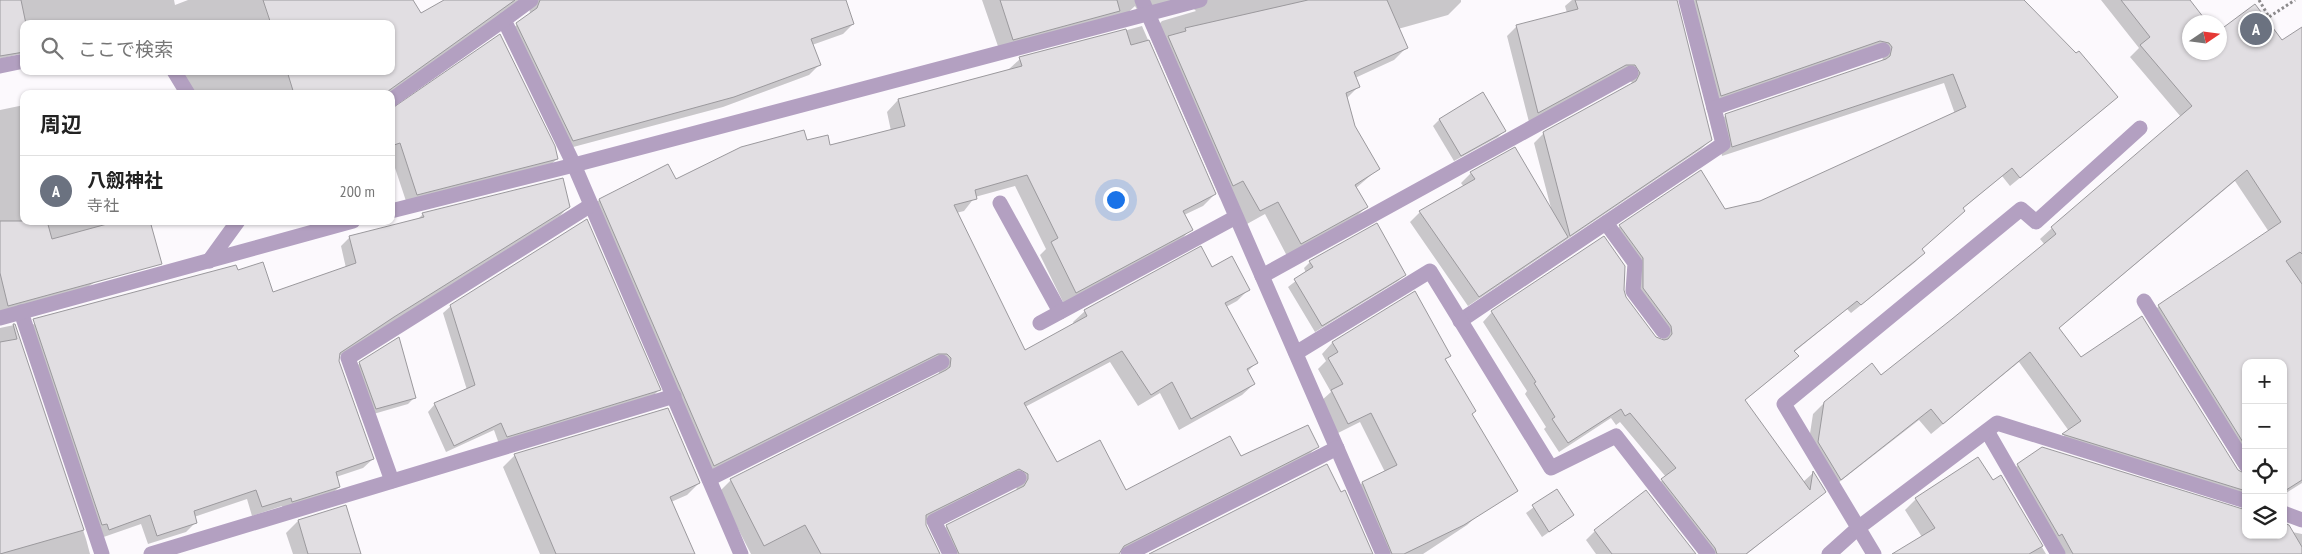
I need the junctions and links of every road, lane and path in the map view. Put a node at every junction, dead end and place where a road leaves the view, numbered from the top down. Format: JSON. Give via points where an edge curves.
{"nodes":[{"id":1,"x":531,"y":0,"type":"edge"},
{"id":2,"x":1200,"y":0,"type":"edge"},
{"id":3,"x":1686,"y":0,"type":"edge"},
{"id":4,"x":2259,"y":0,"type":"edge"},
{"id":5,"x":2295,"y":0,"type":"edge"},
{"id":6,"x":1145,"y":7,"type":"edge"},
{"id":7,"x":504,"y":20,"type":"junction"},
{"id":8,"x":1883,"y":50,"type":"dead end"},
{"id":9,"x":20,"y":62,"type":"edge"},
{"id":10,"x":0,"y":66,"type":"edge"},
{"id":11,"x":1631,"y":73,"type":"dead end"},
{"id":12,"x":176,"y":75,"type":"edge"},
{"id":13,"x":186,"y":90,"type":"edge"},
{"id":14,"x":395,"y":97,"type":"edge"},
{"id":15,"x":1714,"y":108,"type":"junction"},
{"id":16,"x":2140,"y":128,"type":"dead end"},
{"id":17,"x":574,"y":165,"type":"junction"},
{"id":18,"x":1000,"y":203,"type":"dead end"},
{"id":19,"x":591,"y":205,"type":"junction"},
{"id":20,"x":395,"y":210,"type":"edge"},
{"id":21,"x":1236,"y":218,"type":"junction"},
{"id":22,"x":1606,"y":223,"type":"junction"},
{"id":23,"x":235,"y":225,"type":"edge"},
{"id":24,"x":339,"y":225,"type":"edge"},
{"id":25,"x":209,"y":261,"type":"junction"},
{"id":26,"x":1262,"y":276,"type":"junction"},
{"id":27,"x":2144,"y":301,"type":"dead end"},
{"id":28,"x":21,"y":312,"type":"junction"},
{"id":29,"x":1060,"y":312,"type":"junction"},
{"id":30,"x":0,"y":318,"type":"edge"},
{"id":31,"x":1460,"y":321,"type":"junction"},
{"id":32,"x":1040,"y":323,"type":"dead end"},
{"id":33,"x":1663,"y":331,"type":"dead end"},
{"id":34,"x":1296,"y":353,"type":"junction"},
{"id":35,"x":942,"y":362,"type":"dead end"},
{"id":36,"x":674,"y":396,"type":"junction"},
{"id":37,"x":1987,"y":431,"type":"junction"},
{"id":38,"x":1337,"y":448,"type":"junction"},
{"id":39,"x":2242,"y":459,"type":"edge"},
{"id":40,"x":1019,"y":478,"type":"dead end"},
{"id":41,"x":709,"y":479,"type":"junction"},
{"id":42,"x":392,"y":481,"type":"junction"},
{"id":43,"x":2242,"y":500,"type":"edge"},
{"id":44,"x":2287,"y":514,"type":"edge"},
{"id":45,"x":2302,"y":520,"type":"edge"},
{"id":46,"x":1858,"y":528,"type":"junction"},
{"id":47,"x":102,"y":554,"type":"edge"},
{"id":48,"x":151,"y":554,"type":"edge"},
{"id":49,"x":741,"y":554,"type":"edge"},
{"id":50,"x":950,"y":554,"type":"edge"},
{"id":51,"x":1128,"y":554,"type":"edge"},
{"id":52,"x":1384,"y":554,"type":"edge"},
{"id":53,"x":1708,"y":554,"type":"edge"},
{"id":54,"x":1829,"y":554,"type":"edge"},
{"id":55,"x":1874,"y":554,"type":"edge"},
{"id":56,"x":2058,"y":554,"type":"edge"}],
"edges":[{"from":1,"to":7,"type":"street"},
{"from":2,"to":6,"type":"street"},
{"from":3,"to":15,"type":"street"},
{"from":4,"to":5,"type":"path","via":[[2269,17]]},
{"from":6,"to":17,"type":"street"},
{"from":6,"to":21,"type":"street"},
{"from":7,"to":14,"type":"street"},
{"from":7,"to":17,"type":"street"},
{"from":8,"to":15,"type":"street"},
{"from":9,"to":10,"type":"street"},
{"from":11,"to":26,"type":"street"},
{"from":12,"to":13,"type":"street"},
{"from":15,"to":22,"type":"street","via":[[1723,144]]},
{"from":16,"to":46,"type":"street","via":[[2036,222],[2022,208],[1784,404]]},
{"from":17,"to":19,"type":"street"},
{"from":17,"to":20,"type":"street"},
{"from":18,"to":29,"type":"street"},
{"from":19,"to":36,"type":"street"},
{"from":19,"to":42,"type":"street","via":[[348,358]]},
{"from":21,"to":26,"type":"street"},
{"from":21,"to":29,"type":"street"},
{"from":22,"to":31,"type":"street"},
{"from":22,"to":33,"type":"street","via":[[1634,263],[1632,291]]},
{"from":23,"to":25,"type":"street"},
{"from":24,"to":25,"type":"street"},
{"from":25,"to":28,"type":"street"},
{"from":26,"to":34,"type":"street"},
{"from":27,"to":39,"type":"street"},
{"from":28,"to":30,"type":"street"},
{"from":28,"to":47,"type":"street"},
{"from":29,"to":32,"type":"street"},
{"from":31,"to":34,"type":"street","via":[[1430,271]]},
{"from":31,"to":53,"type":"street","via":[[1551,468],[1616,436]]},
{"from":34,"to":38,"type":"street"},
{"from":35,"to":41,"type":"street"},
{"from":36,"to":41,"type":"street"},
{"from":36,"to":42,"type":"street"},
{"from":37,"to":43,"type":"street","via":[[1996,423]]},
{"from":37,"to":46,"type":"street"},
{"from":37,"to":56,"type":"street"},
{"from":38,"to":51,"type":"street"},
{"from":38,"to":52,"type":"street"},
{"from":40,"to":50,"type":"street","via":[[934,521]]},
{"from":41,"to":49,"type":"street"},
{"from":42,"to":48,"type":"street"},
{"from":44,"to":45,"type":"street"},
{"from":46,"to":54,"type":"street"},
{"from":46,"to":55,"type":"street"}]}
